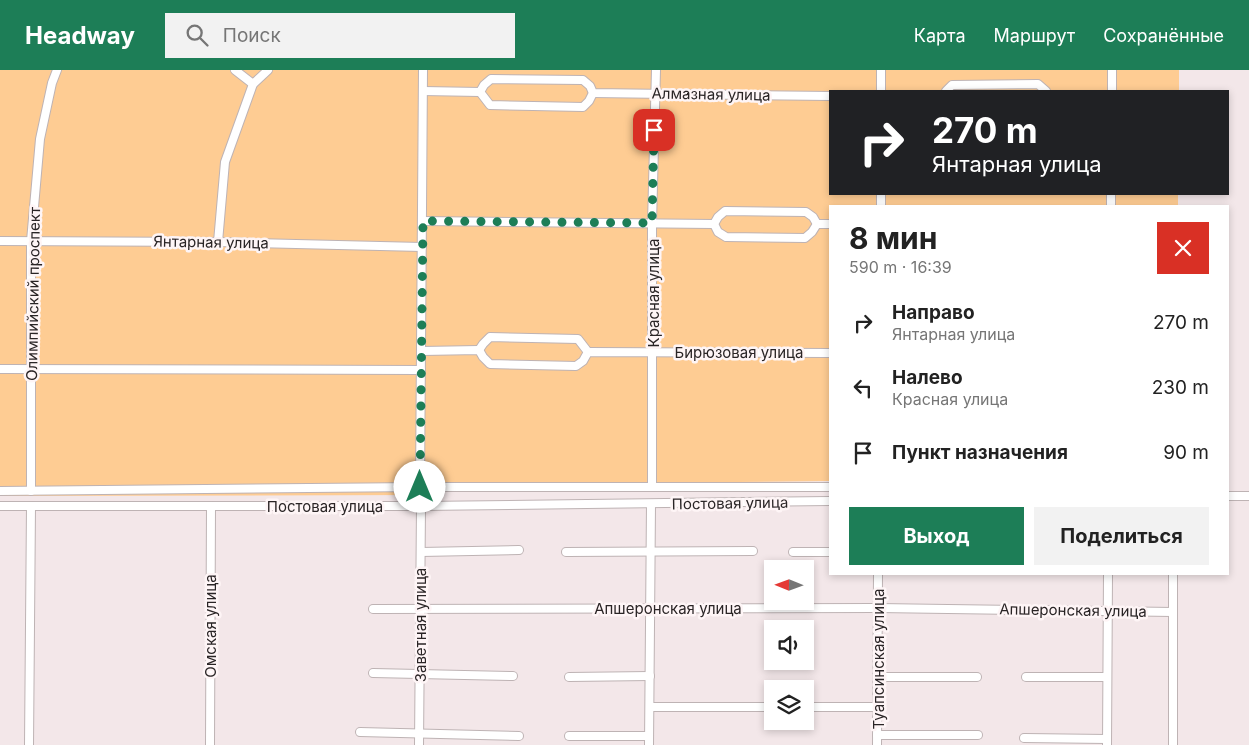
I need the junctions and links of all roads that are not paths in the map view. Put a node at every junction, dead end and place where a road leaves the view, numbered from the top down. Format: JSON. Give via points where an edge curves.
{"nodes":[{"id":1,"x":57,"y":70,"type":"edge"},
{"id":2,"x":235,"y":70,"type":"edge"},
{"id":3,"x":268,"y":70,"type":"edge"},
{"id":4,"x":424,"y":70,"type":"edge"},
{"id":5,"x":656,"y":70,"type":"edge"},
{"id":6,"x":881,"y":70,"type":"edge"},
{"id":7,"x":1112,"y":70,"type":"edge"},
{"id":8,"x":253,"y":84,"type":"junction"},
{"id":9,"x":881,"y":90,"type":"edge"},
{"id":10,"x":947,"y":90,"type":"edge"},
{"id":11,"x":1045,"y":90,"type":"edge"},
{"id":12,"x":1112,"y":90,"type":"edge"},
{"id":13,"x":423,"y":91,"type":"junction"},
{"id":14,"x":480,"y":92,"type":"junction"},
{"id":15,"x":593,"y":93,"type":"junction"},
{"id":16,"x":655,"y":93,"type":"junction"},
{"id":17,"x":829,"y":96,"type":"edge"},
{"id":18,"x":423,"y":221,"type":"junction"},
{"id":19,"x":652,"y":223,"type":"junction"},
{"id":20,"x":714,"y":224,"type":"junction"},
{"id":21,"x":817,"y":224,"type":"junction"},
{"id":22,"x":829,"y":224,"type":"edge"},
{"id":23,"x":0,"y":241,"type":"edge"},
{"id":24,"x":31,"y":241,"type":"junction"},
{"id":25,"x":218,"y":242,"type":"junction"},
{"id":26,"x":422,"y":247,"type":"junction"},
{"id":27,"x":479,"y":350,"type":"junction"},
{"id":28,"x":422,"y":352,"type":"junction"},
{"id":29,"x":588,"y":352,"type":"junction"},
{"id":30,"x":653,"y":352,"type":"junction"},
{"id":31,"x":829,"y":353,"type":"edge"},
{"id":32,"x":0,"y":369,"type":"edge"},
{"id":33,"x":32,"y":369,"type":"junction"},
{"id":34,"x":421,"y":370,"type":"junction"},
{"id":35,"x":652,"y":486,"type":"junction"},
{"id":36,"x":420,"y":487,"type":"junction"},
{"id":37,"x":829,"y":487,"type":"edge"},
{"id":38,"x":31,"y":490,"type":"junction"},
{"id":39,"x":0,"y":491,"type":"edge"},
{"id":40,"x":1229,"y":496,"type":"edge"},
{"id":41,"x":1249,"y":496,"type":"edge"},
{"id":42,"x":829,"y":502,"type":"edge"},
{"id":43,"x":651,"y":504,"type":"junction"},
{"id":44,"x":0,"y":506,"type":"edge"},
{"id":45,"x":31,"y":506,"type":"junction"},
{"id":46,"x":211,"y":506,"type":"junction"},
{"id":47,"x":421,"y":506,"type":"junction"},
{"id":48,"x":519,"y":550,"type":"dead end"},
{"id":49,"x":753,"y":551,"type":"dead end"},
{"id":50,"x":421,"y":552,"type":"junction"},
{"id":51,"x":566,"y":552,"type":"dead end"},
{"id":52,"x":651,"y":552,"type":"junction"},
{"id":53,"x":793,"y":552,"type":"dead end"},
{"id":54,"x":829,"y":552,"type":"edge"},
{"id":55,"x":878,"y":575,"type":"edge"},
{"id":56,"x":1108,"y":575,"type":"edge"},
{"id":57,"x":1173,"y":575,"type":"edge"},
{"id":58,"x":650,"y":608,"type":"junction"},
{"id":59,"x":878,"y":608,"type":"junction"},
{"id":60,"x":373,"y":609,"type":"dead end"},
{"id":61,"x":421,"y":609,"type":"junction"},
{"id":62,"x":1107,"y":610,"type":"junction"},
{"id":63,"x":1173,"y":612,"type":"junction"},
{"id":64,"x":372,"y":673,"type":"dead end"},
{"id":65,"x":420,"y":673,"type":"junction"},
{"id":66,"x":514,"y":676,"type":"dead end"},
{"id":67,"x":650,"y":676,"type":"junction"},
{"id":68,"x":568,"y":677,"type":"dead end"},
{"id":69,"x":878,"y":677,"type":"junction"},
{"id":70,"x":977,"y":677,"type":"dead end"},
{"id":71,"x":1026,"y":677,"type":"dead end"},
{"id":72,"x":1107,"y":677,"type":"junction"},
{"id":73,"x":650,"y":707,"type":"junction"},
{"id":74,"x":764,"y":707,"type":"edge"},
{"id":75,"x":814,"y":707,"type":"edge"},
{"id":76,"x":878,"y":707,"type":"junction"},
{"id":77,"x":360,"y":732,"type":"dead end"},
{"id":78,"x":419,"y":732,"type":"junction"},
{"id":79,"x":877,"y":735,"type":"junction"},
{"id":80,"x":978,"y":735,"type":"dead end"},
{"id":81,"x":519,"y":736,"type":"dead end"},
{"id":82,"x":569,"y":736,"type":"dead end"},
{"id":83,"x":650,"y":736,"type":"junction"},
{"id":84,"x":1024,"y":738,"type":"dead end"},
{"id":85,"x":1107,"y":742,"type":"edge"},
{"id":86,"x":29,"y":745,"type":"edge"},
{"id":87,"x":210,"y":745,"type":"edge"},
{"id":88,"x":419,"y":745,"type":"edge"},
{"id":89,"x":649,"y":745,"type":"edge"},
{"id":90,"x":877,"y":745,"type":"edge"},
{"id":91,"x":1173,"y":745,"type":"edge"}],
"edges":[{"from":1,"to":24,"type":"street","name":"Олимпийский проспект","via":[[40,139]]},
{"from":2,"to":8,"type":"street"},
{"from":3,"to":8,"type":"street"},
{"from":4,"to":13,"type":"street"},
{"from":5,"to":16,"type":"street","name":"Красная улица"},
{"from":6,"to":9,"type":"street"},
{"from":7,"to":12,"type":"street"},
{"from":8,"to":25,"type":"street","via":[[225,162]]},
{"from":10,"to":11,"type":"street","via":[[952,85],[1038,84]]},
{"from":13,"to":14,"type":"street"},
{"from":13,"to":18,"type":"street"},
{"from":14,"to":15,"type":"street","via":[[490,105],[583,106]]},
{"from":14,"to":15,"type":"street","via":[[490,79],[584,80]]},
{"from":15,"to":16,"type":"street","name":"Алмазная улица"},
{"from":16,"to":17,"type":"street","name":"Алмазная улица"},
{"from":16,"to":19,"type":"street","name":"Красная улица"},
{"from":18,"to":19,"type":"street"},
{"from":18,"to":26,"type":"street"},
{"from":19,"to":20,"type":"street"},
{"from":19,"to":30,"type":"street","name":"Красная улица"},
{"from":20,"to":21,"type":"street","via":[[725,211],[806,212]]},
{"from":20,"to":21,"type":"street","via":[[726,237],[805,238]]},
{"from":21,"to":22,"type":"street"},
{"from":23,"to":24,"type":"street","name":"Янтарная улица"},
{"from":24,"to":25,"type":"street","name":"Янтарная улица"},
{"from":24,"to":33,"type":"street","name":"Олимпийский проспект"},
{"from":25,"to":26,"type":"street","name":"Янтарная улица"},
{"from":26,"to":28,"type":"street"},
{"from":27,"to":28,"type":"street"},
{"from":27,"to":29,"type":"street","via":[[490,337],[578,339]]},
{"from":27,"to":29,"type":"street","via":[[490,364],[576,366]]},
{"from":28,"to":34,"type":"street"},
{"from":29,"to":30,"type":"street","name":"Бирюзовая улица"},
{"from":30,"to":31,"type":"street","name":"Бирюзовая улица"},
{"from":30,"to":35,"type":"street","name":"Красная улица"},
{"from":32,"to":33,"type":"street"},
{"from":33,"to":34,"type":"street"},
{"from":33,"to":38,"type":"street","name":"Олимпийский проспект"},
{"from":34,"to":36,"type":"street"},
{"from":35,"to":36,"type":"street","name":"Постовая улица"},
{"from":35,"to":37,"type":"street","name":"Постовая улица"},
{"from":36,"to":38,"type":"street","name":"Постовая улица"},
{"from":38,"to":39,"type":"street","name":"Постовая улица"},
{"from":40,"to":41,"type":"street"},
{"from":42,"to":43,"type":"street","name":"Постовая улица"},
{"from":43,"to":47,"type":"street","name":"Постовая улица"},
{"from":43,"to":52,"type":"street"},
{"from":44,"to":45,"type":"street","name":"Постовая улица"},
{"from":45,"to":46,"type":"street","name":"Постовая улица"},
{"from":45,"to":86,"type":"street"},
{"from":46,"to":47,"type":"street","name":"Постовая улица"},
{"from":46,"to":87,"type":"street","name":"Омская улица"},
{"from":47,"to":50,"type":"street","name":"Заветная улица"},
{"from":48,"to":50,"type":"street"},
{"from":49,"to":52,"type":"street"},
{"from":50,"to":61,"type":"street","name":"Заветная улица"},
{"from":51,"to":52,"type":"street"},
{"from":52,"to":58,"type":"street"},
{"from":53,"to":54,"type":"street"},
{"from":55,"to":59,"type":"street","name":"Туапсинская улица"},
{"from":56,"to":62,"type":"street"},
{"from":57,"to":63,"type":"street"},
{"from":58,"to":59,"type":"street","name":"Апшеронская улица"},
{"from":58,"to":61,"type":"street","name":"Апшеронская улица"},
{"from":58,"to":67,"type":"street"},
{"from":59,"to":62,"type":"street","name":"Апшеронская улица"},
{"from":59,"to":69,"type":"street","name":"Туапсинская улица"},
{"from":60,"to":61,"type":"street","name":"Апшеронская улица"},
{"from":61,"to":65,"type":"street","name":"Заветная улица"},
{"from":62,"to":63,"type":"street","name":"Апшеронская улица"},
{"from":62,"to":72,"type":"street"},
{"from":63,"to":91,"type":"street"},
{"from":64,"to":65,"type":"street"},
{"from":65,"to":66,"type":"street"},
{"from":65,"to":78,"type":"street","name":"Заветная улица"},
{"from":67,"to":68,"type":"street"},
{"from":67,"to":73,"type":"street"},
{"from":69,"to":70,"type":"street"},
{"from":69,"to":76,"type":"street","name":"Туапсинская улица"},
{"from":71,"to":72,"type":"street"},
{"from":72,"to":85,"type":"street"},
{"from":73,"to":74,"type":"street"},
{"from":73,"to":83,"type":"street"},
{"from":75,"to":76,"type":"street"},
{"from":76,"to":79,"type":"street","name":"Туапсинская улица"},
{"from":77,"to":78,"type":"street"},
{"from":78,"to":81,"type":"street"},
{"from":78,"to":88,"type":"street","name":"Заветная улица"},
{"from":79,"to":80,"type":"street"},
{"from":79,"to":90,"type":"street","name":"Туапсинская улица"},
{"from":82,"to":83,"type":"street"},
{"from":83,"to":89,"type":"street"},
{"from":84,"to":85,"type":"street"}]}
